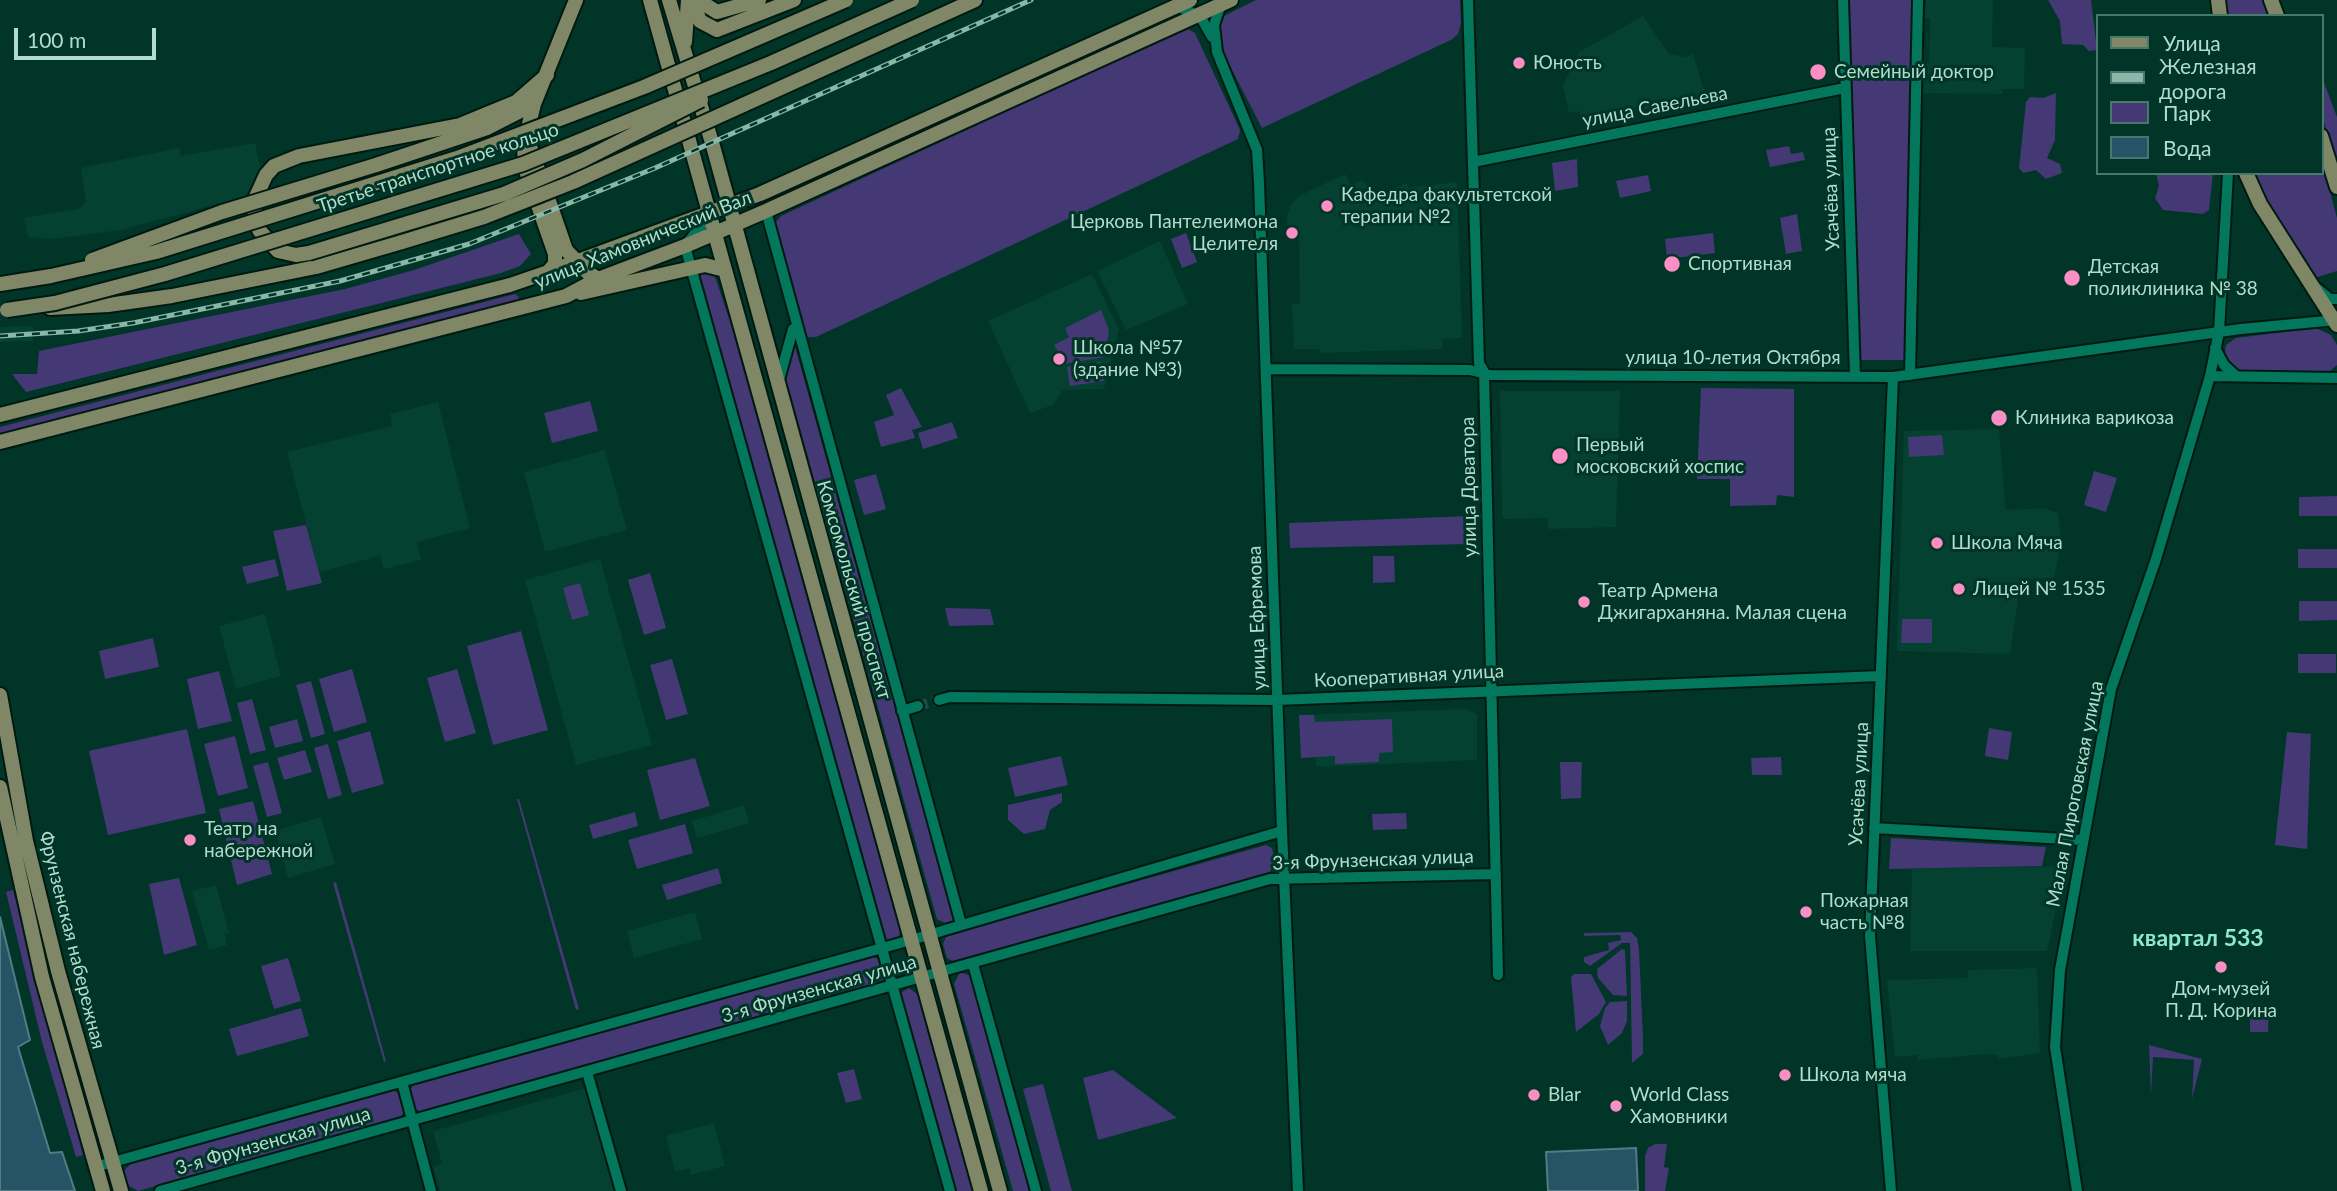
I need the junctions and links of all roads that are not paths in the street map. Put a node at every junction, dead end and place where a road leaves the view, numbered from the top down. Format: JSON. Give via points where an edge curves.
{"nodes":[{"id":1,"x":576,"y":0,"type":"edge"},
{"id":2,"x":650,"y":0,"type":"edge"},
{"id":3,"x":669,"y":0,"type":"edge"},
{"id":4,"x":690,"y":0,"type":"edge"},
{"id":5,"x":698,"y":0,"type":"edge"},
{"id":6,"x":759,"y":0,"type":"edge"},
{"id":7,"x":794,"y":0,"type":"edge"},
{"id":8,"x":846,"y":0,"type":"edge"},
{"id":9,"x":912,"y":0,"type":"edge"},
{"id":10,"x":975,"y":0,"type":"edge"},
{"id":11,"x":1190,"y":0,"type":"edge"},
{"id":12,"x":1468,"y":0,"type":"edge"},
{"id":13,"x":1843,"y":0,"type":"edge"},
{"id":14,"x":1918,"y":0,"type":"edge"},
{"id":15,"x":1226,"y":2,"type":"edge"},
{"id":16,"x":1176,"y":6,"type":"junction"},
{"id":17,"x":1193,"y":16,"type":"junction"},
{"id":18,"x":1216,"y":47,"type":"junction"},
{"id":19,"x":685,"y":51,"type":"junction"},
{"id":20,"x":771,"y":63,"type":"junction"},
{"id":21,"x":547,"y":75,"type":"junction"},
{"id":22,"x":1844,"y":88,"type":"junction"},
{"id":23,"x":534,"y":104,"type":"junction"},
{"id":24,"x":528,"y":124,"type":"junction"},
{"id":25,"x":2323,"y":142,"type":"edge"},
{"id":26,"x":1473,"y":162,"type":"junction"},
{"id":27,"x":2228,"y":175,"type":"edge"},
{"id":28,"x":2247,"y":175,"type":"edge"},
{"id":29,"x":2337,"y":187,"type":"edge"},
{"id":30,"x":730,"y":207,"type":"junction"},
{"id":31,"x":766,"y":211,"type":"junction"},
{"id":32,"x":709,"y":215,"type":"junction"},
{"id":33,"x":733,"y":225,"type":"junction"},
{"id":34,"x":715,"y":233,"type":"junction"},
{"id":35,"x":685,"y":246,"type":"junction"},
{"id":36,"x":576,"y":262,"type":"junction"},
{"id":37,"x":691,"y":268,"type":"junction"},
{"id":38,"x":725,"y":270,"type":"junction"},
{"id":39,"x":548,"y":272,"type":"junction"},
{"id":40,"x":51,"y":276,"type":"junction"},
{"id":41,"x":598,"y":279,"type":"junction"},
{"id":42,"x":2312,"y":282,"type":"junction"},
{"id":43,"x":0,"y":284,"type":"edge"},
{"id":44,"x":566,"y":296,"type":"junction"},
{"id":45,"x":2337,"y":299,"type":"edge"},
{"id":46,"x":3,"y":310,"type":"edge"},
{"id":47,"x":793,"y":317,"type":"junction"},
{"id":48,"x":2336,"y":322,"type":"edge"},
{"id":49,"x":2219,"y":332,"type":"junction"},
{"id":50,"x":2197,"y":335,"type":"junction"},
{"id":51,"x":2215,"y":348,"type":"junction"},
{"id":52,"x":1266,"y":369,"type":"junction"},
{"id":53,"x":1484,"y":372,"type":"junction"},
{"id":54,"x":1910,"y":375,"type":"junction"},
{"id":55,"x":2210,"y":376,"type":"junction"},
{"id":56,"x":2236,"y":376,"type":"junction"},
{"id":57,"x":1855,"y":377,"type":"junction"},
{"id":58,"x":1893,"y":377,"type":"junction"},
{"id":59,"x":2337,"y":377,"type":"edge"},
{"id":60,"x":778,"y":390,"type":"junction"},
{"id":61,"x":0,"y":415,"type":"edge"},
{"id":62,"x":0,"y":442,"type":"edge"},
{"id":63,"x":1881,"y":676,"type":"junction"},
{"id":64,"x":1491,"y":689,"type":"junction"},
{"id":65,"x":0,"y":695,"type":"edge"},
{"id":66,"x":1277,"y":699,"type":"junction"},
{"id":67,"x":939,"y":700,"type":"tunnel mouth"},
{"id":68,"x":918,"y":706,"type":"tunnel mouth"},
{"id":69,"x":902,"y":711,"type":"junction"},
{"id":70,"x":0,"y":787,"type":"edge"},
{"id":71,"x":1874,"y":828,"type":"junction"},
{"id":72,"x":1282,"y":831,"type":"junction"},
{"id":73,"x":2082,"y":840,"type":"junction"},
{"id":74,"x":1496,"y":874,"type":"junction"},
{"id":75,"x":1284,"y":878,"type":"junction"},
{"id":76,"x":961,"y":924,"type":"junction"},
{"id":77,"x":929,"y":934,"type":"junction"},
{"id":78,"x":911,"y":940,"type":"junction"},
{"id":79,"x":882,"y":948,"type":"junction"},
{"id":80,"x":973,"y":964,"type":"junction"},
{"id":81,"x":940,"y":973,"type":"junction"},
{"id":82,"x":1498,"y":975,"type":"dead end"},
{"id":83,"x":922,"y":978,"type":"junction"},
{"id":84,"x":892,"y":986,"type":"junction"},
{"id":85,"x":587,"y":1072,"type":"junction"},
{"id":86,"x":402,"y":1082,"type":"junction"},
{"id":87,"x":412,"y":1120,"type":"junction"},
{"id":88,"x":111,"y":1161,"type":"junction"},
{"id":89,"x":95,"y":1167,"type":"junction"},
{"id":90,"x":103,"y":1191,"type":"edge"},
{"id":91,"x":121,"y":1191,"type":"edge"},
{"id":92,"x":160,"y":1191,"type":"edge"},
{"id":93,"x":431,"y":1191,"type":"edge"},
{"id":94,"x":621,"y":1191,"type":"edge"},
{"id":95,"x":950,"y":1191,"type":"edge"},
{"id":96,"x":981,"y":1191,"type":"edge"},
{"id":97,"x":1000,"y":1191,"type":"edge"},
{"id":98,"x":1036,"y":1191,"type":"edge"},
{"id":99,"x":1298,"y":1191,"type":"edge"},
{"id":100,"x":1891,"y":1191,"type":"edge"},
{"id":101,"x":2077,"y":1191,"type":"edge"}],
"edges":[{"from":1,"to":21,"type":"main road"},
{"from":2,"to":32,"type":"main road","name":"Комсомольский проспект"},
{"from":3,"to":19,"type":"main road","name":"Комсомольский проспект"},
{"from":4,"to":7,"type":"main road","via":[[700,21],[717,30]]},
{"from":4,"to":19,"type":"main road"},
{"from":5,"to":6,"type":"main road","via":[[717,12]]},
{"from":8,"to":40,"type":"main road","name":"Третье транспортное кольцо","bridge":true,"via":[[644,87],[457,158],[156,252]]},
{"from":9,"to":20,"type":"main road","name":"Третье транспортное кольцо","bridge":true},
{"from":10,"to":46,"type":"main road","bridge":true,"via":[[573,182],[484,217],[316,267],[127,303]]},
{"from":11,"to":16,"type":"main road","name":"улица Хамовнический Вал"},
{"from":12,"to":26,"type":"street","name":"улица Доватора"},
{"from":13,"to":22,"type":"street","name":"Усачёва улица"},
{"from":14,"to":54,"type":"street"},
{"from":15,"to":17,"type":"main road","name":"улица Хамовнический Вал"},
{"from":15,"to":18,"type":"street","via":[[1214,25]]},
{"from":16,"to":17,"type":"street","name":"улица Ефремова"},
{"from":16,"to":30,"type":"main road","name":"улица Хамовнический Вал"},
{"from":17,"to":18,"type":"street","name":"улица Ефремова"},
{"from":17,"to":31,"type":"main road","name":"улица Хамовнический Вал"},
{"from":18,"to":52,"type":"street","name":"улица Ефремова","via":[[1257,150]]},
{"from":19,"to":30,"type":"main road","name":"Комсомольский проспект"},
{"from":20,"to":21,"type":"main road","bridge":true,"via":[[639,133],[504,194],[296,255],[278,251],[259,230],[255,199],[274,166],[299,156],[460,125],[516,102]]},
{"from":20,"to":46,"type":"main road","name":"Третье транспортное кольцо","bridge":true,"via":[[523,164],[165,274],[55,303]]},
{"from":21,"to":23,"type":"main road"},
{"from":22,"to":26,"type":"street","name":"улица Савельева"},
{"from":22,"to":57,"type":"street","name":"Усачёва улица"},
{"from":23,"to":24,"type":"main road"},
{"from":23,"to":40,"type":"main road","bridge":true,"via":[[487,128],[199,220]]},
{"from":24,"to":36,"type":"main road","via":[[531,150],[553,216],[566,250]]},
{"from":24,"to":39,"type":"main road","via":[[525,168],[555,254],[555,264]]},
{"from":25,"to":29,"type":"main road"},
{"from":26,"to":53,"type":"street","name":"улица Доватора","via":[[1479,363]]},
{"from":27,"to":49,"type":"street","name":"Малая Пироговская улица"},
{"from":28,"to":42,"type":"main road","via":[[2260,204]]},
{"from":30,"to":32,"type":"main road","name":"улица Хамовнический Вал"},
{"from":30,"to":33,"type":"main road","name":"Комсомольский проспект"},
{"from":31,"to":33,"type":"main road","name":"улица Хамовнический Вал"},
{"from":31,"to":47,"type":"street","name":"Комсомольский проспект"},
{"from":32,"to":34,"type":"main road","name":"Комсомольский проспект"},
{"from":32,"to":35,"type":"street"},
{"from":32,"to":36,"type":"main road","name":"улица Хамовнический Вал"},
{"from":33,"to":34,"type":"main road","name":"улица Хамовнический Вал"},
{"from":33,"to":60,"type":"main road","name":"Комсомольский проспект"},
{"from":34,"to":35,"type":"main road","name":"улица Хамовнический Вал"},
{"from":34,"to":38,"type":"main road","name":"Комсомольский проспект"},
{"from":35,"to":37,"type":"street"},
{"from":35,"to":41,"type":"main road","name":"улица Хамовнический Вал"},
{"from":36,"to":39,"type":"main road","name":"улица Хамовнический Вал"},
{"from":36,"to":41,"type":"main road"},
{"from":37,"to":38,"type":"main road","via":[[705,265]]},
{"from":37,"to":44,"type":"main road"},
{"from":37,"to":79,"type":"street"},
{"from":38,"to":78,"type":"main road","name":"Комсомольский проспект"},
{"from":39,"to":61,"type":"main road","name":"улица Хамовнический Вал"},
{"from":40,"to":43,"type":"main road","name":"Третье транспортное кольцо"},
{"from":41,"to":44,"type":"main road","name":"улица Хамовнический Вал"},
{"from":42,"to":45,"type":"street","via":[[2325,296]]},
{"from":42,"to":48,"type":"main road"},
{"from":44,"to":62,"type":"main road","name":"улица Хамовнический Вал"},
{"from":47,"to":60,"type":"street"},
{"from":47,"to":69,"type":"street","name":"Комсомольский проспект"},
{"from":48,"to":49,"type":"street","name":"улица 10-летия Октября"},
{"from":49,"to":50,"type":"street","name":"улица 10-летия Октября"},
{"from":49,"to":51,"type":"street","name":"Малая Пироговская улица"},
{"from":50,"to":51,"type":"street"},
{"from":50,"to":54,"type":"street","name":"улица 10-летия Октября"},
{"from":51,"to":55,"type":"street","name":"Малая Пироговская улица"},
{"from":51,"to":56,"type":"street"},
{"from":52,"to":53,"type":"street","name":"улица 10-летия Октября"},
{"from":52,"to":66,"type":"street","name":"улица Ефремова"},
{"from":53,"to":57,"type":"street","name":"улица 10-летия Октября"},
{"from":53,"to":64,"type":"street","name":"улица Доватора"},
{"from":54,"to":58,"type":"street","name":"улица 10-летия Октября"},
{"from":55,"to":56,"type":"street"},
{"from":55,"to":73,"type":"street","name":"Малая Пироговская улица","via":[[2156,559],[2111,689]]},
{"from":56,"to":59,"type":"street"},
{"from":57,"to":58,"type":"street","name":"улица 10-летия Октября"},
{"from":58,"to":63,"type":"street","name":"Усачёва улица"},
{"from":60,"to":77,"type":"main road","name":"Комсомольский проспект"},
{"from":63,"to":64,"type":"street","name":"Кооперативная улица"},
{"from":63,"to":71,"type":"street","name":"Усачёва улица"},
{"from":64,"to":66,"type":"street","name":"Кооперативная улица"},
{"from":64,"to":74,"type":"street","name":"улица Доватора"},
{"from":65,"to":88,"type":"main road","name":"Фрунзенская набережная","via":[[40,898]]},
{"from":66,"to":67,"type":"street","name":"Кооперативная улица"},
{"from":66,"to":72,"type":"street","name":"улица Ефремова"},
{"from":68,"to":69,"type":"street"},
{"from":69,"to":76,"type":"street","name":"Комсомольский проспект"},
{"from":70,"to":89,"type":"main road","name":"Фрунзенская набережная","via":[[42,977]]},
{"from":71,"to":73,"type":"street"},
{"from":71,"to":100,"type":"street","name":"Усачёва улица","via":[[1870,952]]},
{"from":72,"to":75,"type":"street","name":"улица Ефремова"},
{"from":72,"to":76,"type":"street","name":"3-я Фрунзенская улица"},
{"from":73,"to":101,"type":"street","name":"Малая Пироговская улица","via":[[2060,970],[2054,1040]]},
{"from":74,"to":75,"type":"street","name":"3-я Фрунзенская улица"},
{"from":74,"to":82,"type":"street","name":"улица Доватора"},
{"from":75,"to":80,"type":"street","name":"3-я Фрунзенская улица"},
{"from":75,"to":99,"type":"street","name":"улица Ефремова"},
{"from":76,"to":77,"type":"street","name":"3-я Фрунзенская улица"},
{"from":77,"to":78,"type":"street","name":"3-я Фрунзенская улица"},
{"from":77,"to":81,"type":"main road","name":"Комсомольский проспект"},
{"from":78,"to":79,"type":"street","name":"3-я Фрунзенская улица"},
{"from":78,"to":83,"type":"main road","name":"Комсомольский проспект"},
{"from":79,"to":84,"type":"street"},
{"from":79,"to":86,"type":"street","name":"3-я Фрунзенская улица"},
{"from":80,"to":81,"type":"street","name":"3-я Фрунзенская улица"},
{"from":80,"to":98,"type":"street"},
{"from":81,"to":83,"type":"street","name":"3-я Фрунзенская улица"},
{"from":81,"to":97,"type":"main road","name":"Комсомольский проспект"},
{"from":83,"to":84,"type":"street","name":"3-я Фрунзенская улица"},
{"from":83,"to":96,"type":"main road","name":"Комсомольский проспект"},
{"from":84,"to":85,"type":"street","name":"3-я Фрунзенская улица"},
{"from":84,"to":95,"type":"street"},
{"from":85,"to":87,"type":"street","name":"3-я Фрунзенская улица"},
{"from":85,"to":94,"type":"street"},
{"from":86,"to":87,"type":"street"},
{"from":86,"to":88,"type":"street","name":"3-я Фрунзенская улица"},
{"from":87,"to":92,"type":"street","name":"3-я Фрунзенская улица"},
{"from":87,"to":93,"type":"street"},
{"from":88,"to":89,"type":"street","name":"3-я Фрунзенская улица"},
{"from":88,"to":91,"type":"main road","name":"Фрунзенская набережная"},
{"from":89,"to":90,"type":"main road","name":"Фрунзенская набережная"}]}
